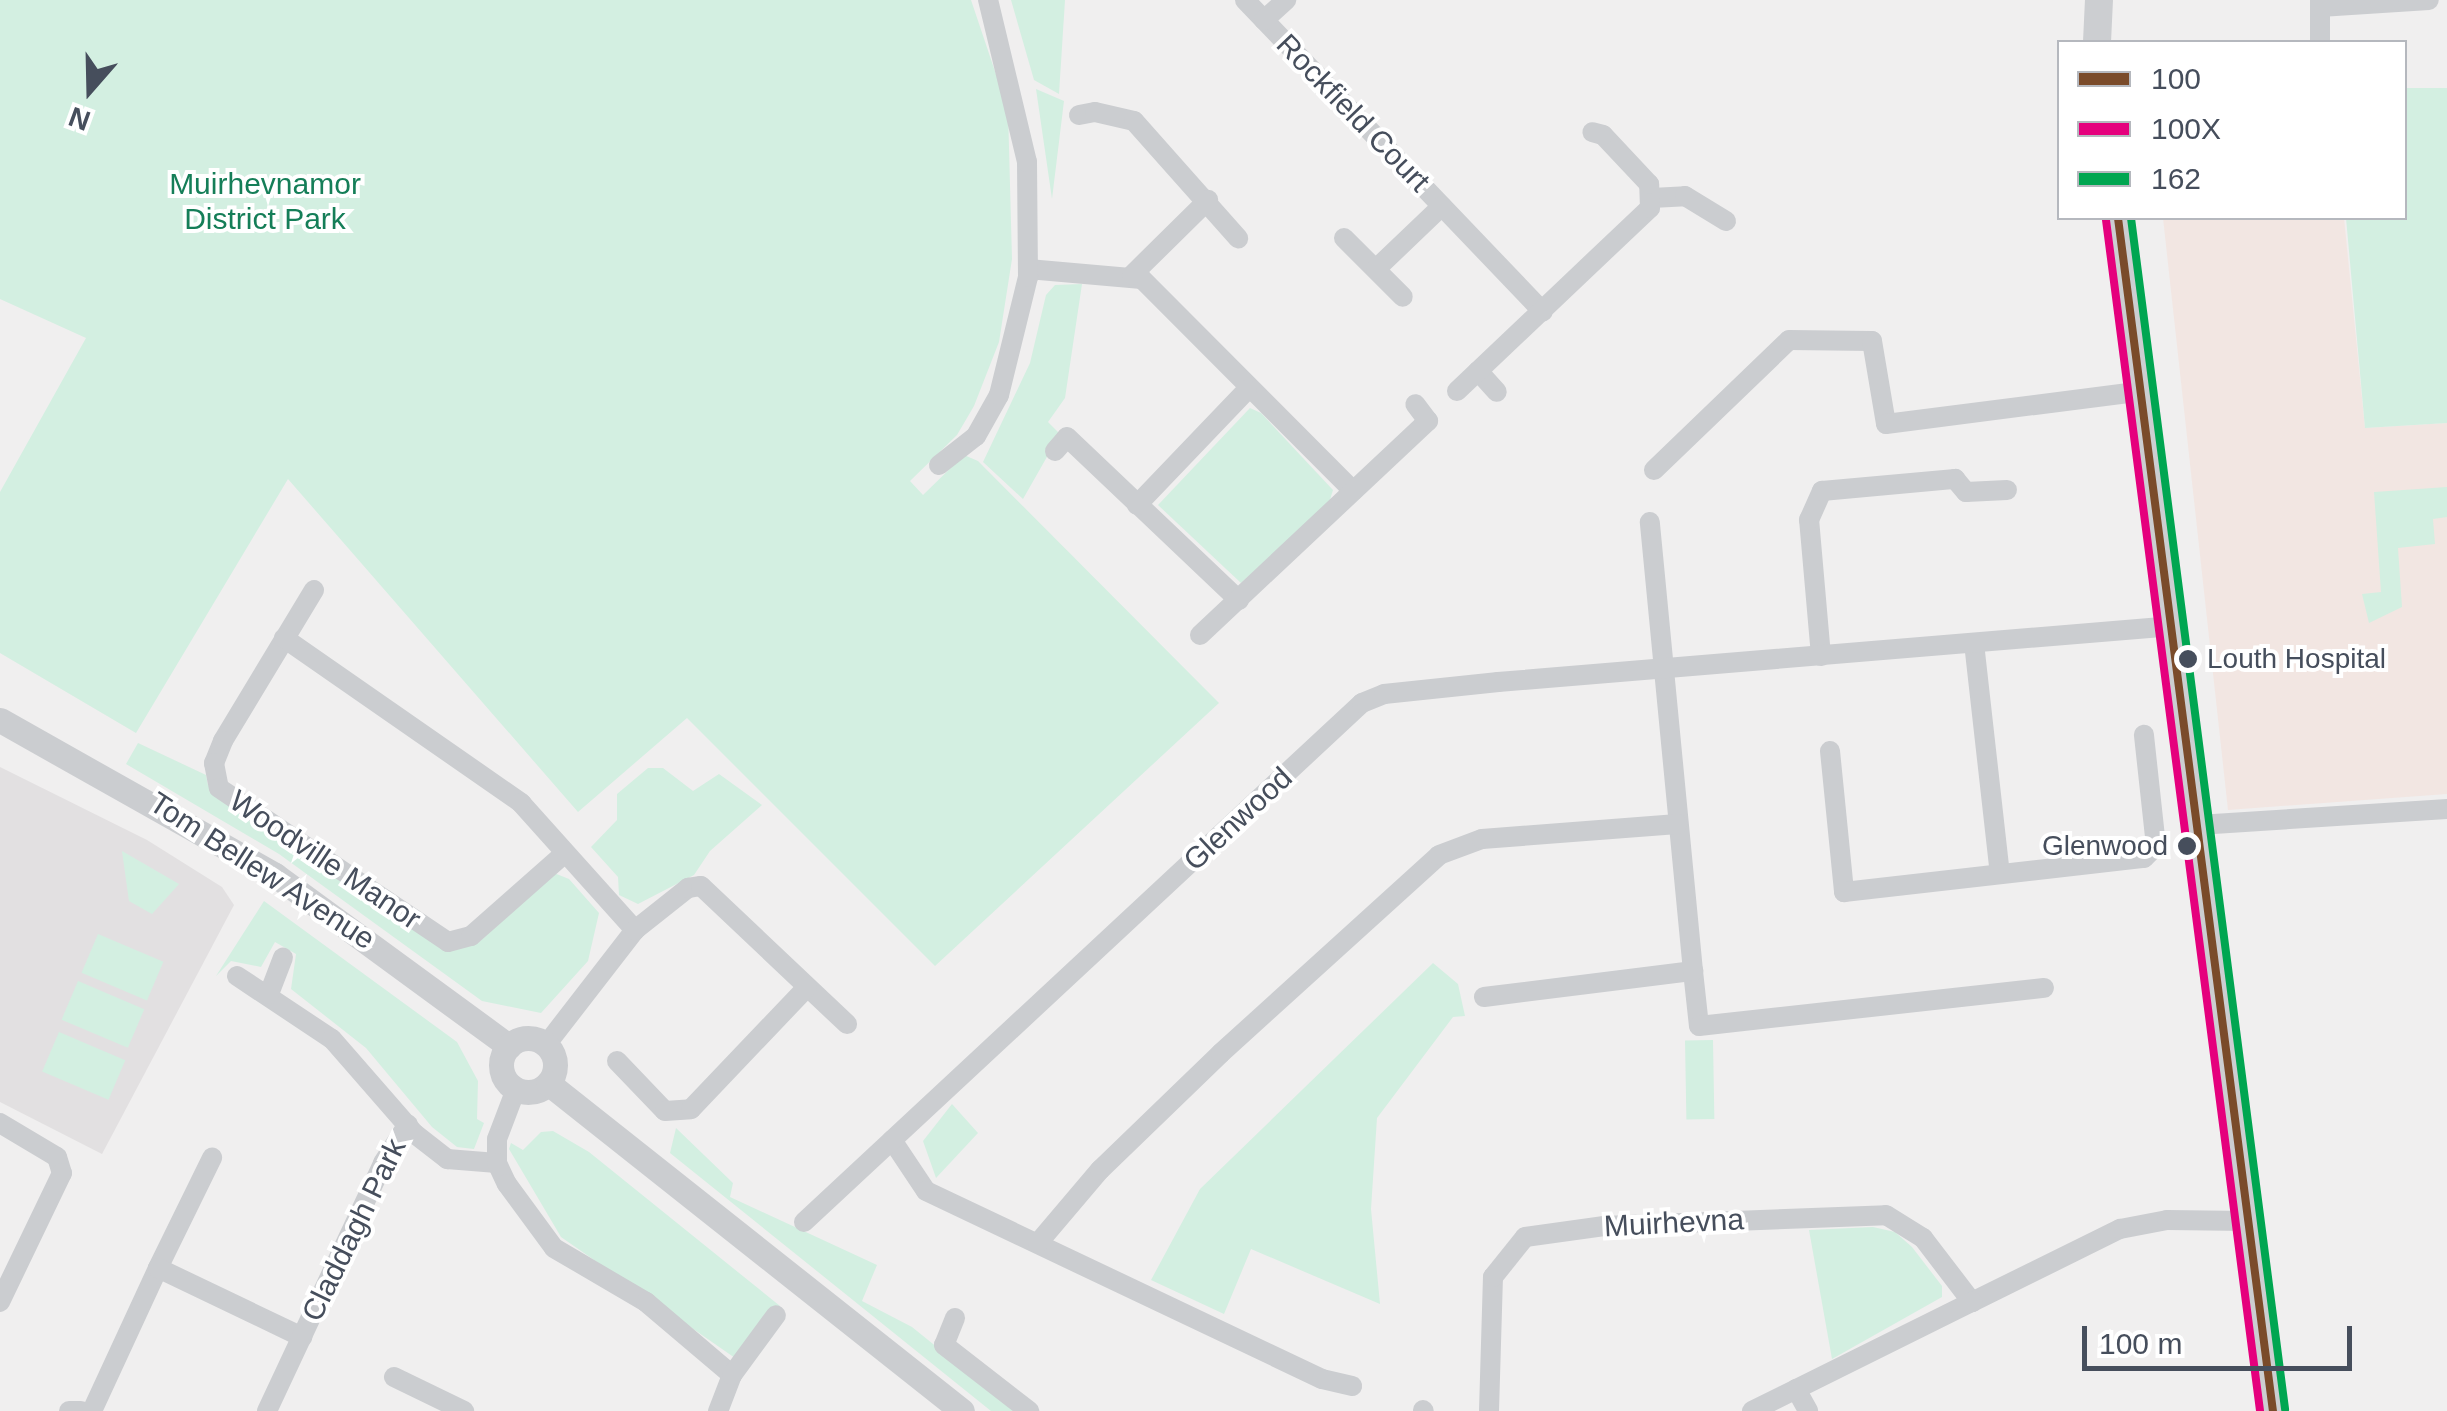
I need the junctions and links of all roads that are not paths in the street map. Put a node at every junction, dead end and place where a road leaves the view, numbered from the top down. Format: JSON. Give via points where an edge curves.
{"nodes":[{"id":1,"x":988,"y":0,"type":"edge"},
{"id":2,"x":1245,"y":0,"type":"edge"},
{"id":3,"x":1286,"y":0,"type":"edge"},
{"id":4,"x":2099,"y":0,"type":"edge"},
{"id":5,"x":2429,"y":0,"type":"edge"},
{"id":6,"x":2320,"y":3,"type":"edge"},
{"id":7,"x":1264,"y":20,"type":"junction"},
{"id":8,"x":2097,"y":40,"type":"edge"},
{"id":9,"x":2320,"y":40,"type":"edge"},
{"id":10,"x":1079,"y":116,"type":"dead end"},
{"id":11,"x":1592,"y":132,"type":"dead end"},
{"id":12,"x":1652,"y":198,"type":"junction"},
{"id":13,"x":1208,"y":200,"type":"junction"},
{"id":14,"x":1442,"y":206,"type":"junction"},
{"id":15,"x":2118,"y":220,"type":"edge"},
{"id":16,"x":1726,"y":221,"type":"dead end"},
{"id":17,"x":1238,"y":238,"type":"dead end"},
{"id":18,"x":1344,"y":238,"type":"dead end"},
{"id":19,"x":1376,"y":268,"type":"junction"},
{"id":20,"x":1028,"y":269,"type":"junction"},
{"id":21,"x":1132,"y":275,"type":"junction"},
{"id":22,"x":1403,"y":297,"type":"dead end"},
{"id":23,"x":1544,"y":312,"type":"junction"},
{"id":24,"x":1478,"y":370,"type":"junction"},
{"id":25,"x":1247,"y":390,"type":"junction"},
{"id":26,"x":1457,"y":390,"type":"dead end"},
{"id":27,"x":2144,"y":390,"type":"junction"},
{"id":28,"x":1497,"y":392,"type":"dead end"},
{"id":29,"x":1415,"y":404,"type":"dead end"},
{"id":30,"x":1054,"y":451,"type":"dead end"},
{"id":31,"x":939,"y":465,"type":"dead end"},
{"id":32,"x":1654,"y":470,"type":"dead end"},
{"id":33,"x":2007,"y":490,"type":"dead end"},
{"id":34,"x":1353,"y":491,"type":"junction"},
{"id":35,"x":1137,"y":505,"type":"junction"},
{"id":36,"x":1650,"y":522,"type":"dead end"},
{"id":37,"x":314,"y":590,"type":"dead end"},
{"id":38,"x":1238,"y":600,"type":"junction"},
{"id":39,"x":2174,"y":626,"type":"junction"},
{"id":40,"x":1200,"y":635,"type":"dead end"},
{"id":41,"x":284,"y":638,"type":"junction"},
{"id":42,"x":1974,"y":643,"type":"junction"},
{"id":43,"x":1821,"y":656,"type":"junction"},
{"id":44,"x":1661,"y":670,"type":"junction"},
{"id":45,"x":0,"y":720,"type":"edge"},
{"id":46,"x":2144,"y":735,"type":"dead end"},
{"id":47,"x":1830,"y":751,"type":"dead end"},
{"id":48,"x":2447,"y":809,"type":"edge"},
{"id":49,"x":1677,"y":824,"type":"junction"},
{"id":50,"x":2198,"y":825,"type":"junction"},
{"id":51,"x":565,"y":853,"type":"junction"},
{"id":52,"x":2000,"y":873,"type":"junction"},
{"id":53,"x":635,"y":930,"type":"junction"},
{"id":54,"x":282,"y":958,"type":"dead end"},
{"id":55,"x":1693,"y":971,"type":"junction"},
{"id":56,"x":237,"y":976,"type":"dead end"},
{"id":57,"x":807,"y":986,"type":"junction"},
{"id":58,"x":2044,"y":988,"type":"dead end"},
{"id":59,"x":269,"y":994,"type":"junction"},
{"id":60,"x":1484,"y":997,"type":"dead end"},
{"id":61,"x":847,"y":1024,"type":"dead end"},
{"id":62,"x":546,"y":1045,"type":"junction"},
{"id":63,"x":509,"y":1046,"type":"junction"},
{"id":64,"x":617,"y":1061,"type":"dead end"},
{"id":65,"x":548,"y":1083,"type":"junction"},
{"id":66,"x":516,"y":1089,"type":"junction"},
{"id":67,"x":0,"y":1123,"type":"edge"},
{"id":68,"x":408,"y":1124,"type":"junction"},
{"id":69,"x":892,"y":1140,"type":"junction"},
{"id":70,"x":212,"y":1158,"type":"dead end"},
{"id":71,"x":497,"y":1164,"type":"junction"},
{"id":72,"x":2248,"y":1220,"type":"junction"},
{"id":73,"x":804,"y":1222,"type":"dead end"},
{"id":74,"x":1038,"y":1243,"type":"junction"},
{"id":75,"x":158,"y":1268,"type":"junction"},
{"id":76,"x":0,"y":1302,"type":"edge"},
{"id":77,"x":1972,"y":1302,"type":"junction"},
{"id":78,"x":776,"y":1315,"type":"dead end"},
{"id":79,"x":956,"y":1318,"type":"dead end"},
{"id":80,"x":302,"y":1337,"type":"junction"},
{"id":81,"x":732,"y":1375,"type":"junction"},
{"id":82,"x":394,"y":1378,"type":"dead end"},
{"id":83,"x":1352,"y":1386,"type":"dead end"},
{"id":84,"x":1796,"y":1389,"type":"junction"},
{"id":85,"x":78,"y":1410,"type":"edge"},
{"id":86,"x":267,"y":1411,"type":"edge"},
{"id":87,"x":464,"y":1411,"type":"edge"},
{"id":88,"x":718,"y":1411,"type":"edge"},
{"id":89,"x":962,"y":1411,"type":"edge"},
{"id":90,"x":1029,"y":1411,"type":"edge"},
{"id":91,"x":1489,"y":1411,"type":"edge"},
{"id":92,"x":1752,"y":1411,"type":"edge"},
{"id":93,"x":1808,"y":1411,"type":"edge"},
{"id":94,"x":2273,"y":1411,"type":"edge"}],
"edges":[{"from":1,"to":20,"type":"street","via":[[1027,162]]},
{"from":2,"to":7,"type":"street","name":"Rockfield Court"},
{"from":3,"to":7,"type":"street","name":"Rockfield Court"},
{"from":4,"to":8,"type":"main road"},
{"from":5,"to":6,"type":"street"},
{"from":6,"to":9,"type":"street"},
{"from":7,"to":14,"type":"street","name":"Rockfield Court"},
{"from":10,"to":13,"type":"street","via":[[1095,112],[1134,121]]},
{"from":11,"to":12,"type":"street","via":[[1639,173]]},
{"from":12,"to":16,"type":"street","via":[[1685,196]]},
{"from":12,"to":23,"type":"street","via":[[1650,208]]},
{"from":13,"to":17,"type":"street"},
{"from":13,"to":21,"type":"street"},
{"from":14,"to":19,"type":"street","name":"Rockfield Court"},
{"from":14,"to":23,"type":"street","name":"Rockfield Court"},
{"from":15,"to":27,"type":"main road"},
{"from":18,"to":19,"type":"street"},
{"from":19,"to":22,"type":"street"},
{"from":20,"to":21,"type":"street"},
{"from":20,"to":31,"type":"street","via":[[999,396],[976,436]]},
{"from":21,"to":25,"type":"street"},
{"from":23,"to":24,"type":"street"},
{"from":24,"to":26,"type":"street"},
{"from":24,"to":28,"type":"street"},
{"from":25,"to":34,"type":"street"},
{"from":25,"to":35,"type":"street"},
{"from":27,"to":32,"type":"street","via":[[1886,424],[1872,341],[1789,340]]},
{"from":27,"to":39,"type":"main road"},
{"from":29,"to":34,"type":"street","via":[[1428,421]]},
{"from":30,"to":35,"type":"street","via":[[1066,438]]},
{"from":33,"to":43,"type":"street","via":[[1966,492],[1955,479],[1822,491],[1809,520]]},
{"from":34,"to":38,"type":"street"},
{"from":35,"to":38,"type":"street"},
{"from":36,"to":44,"type":"street"},
{"from":37,"to":41,"type":"street","name":"Woodville Manor"},
{"from":38,"to":40,"type":"street"},
{"from":39,"to":42,"type":"street","name":"Glenwood"},
{"from":39,"to":50,"type":"main road"},
{"from":41,"to":51,"type":"street","via":[[470,763],[521,803]]},
{"from":41,"to":51,"type":"street","name":"Woodville Manor","via":[[216,755],[216,780],[226,794],[448,942],[471,936]]},
{"from":42,"to":43,"type":"street","name":"Glenwood"},
{"from":42,"to":52,"type":"street"},
{"from":43,"to":44,"type":"street","name":"Glenwood"},
{"from":44,"to":49,"type":"street"},
{"from":44,"to":69,"type":"street","name":"Glenwood","via":[[1384,694],[1362,703]]},
{"from":45,"to":63,"type":"street","name":"Tom Bellew Avenue","via":[[275,875]]},
{"from":46,"to":52,"type":"street","via":[[2156,846],[2144,858]]},
{"from":47,"to":52,"type":"street","via":[[1844,892]]},
{"from":48,"to":50,"type":"street"},
{"from":49,"to":55,"type":"street"},
{"from":49,"to":74,"type":"street","via":[[1482,839],[1438,855],[1180,1092]]},
{"from":50,"to":72,"type":"main road"},
{"from":51,"to":53,"type":"street"},
{"from":53,"to":57,"type":"street","via":[[688,888],[701,886]]},
{"from":53,"to":62,"type":"street"},
{"from":54,"to":59,"type":"street"},
{"from":55,"to":58,"type":"street","via":[[1699,1026]]},
{"from":55,"to":60,"type":"street"},
{"from":56,"to":59,"type":"street","name":"Claddagh Park"},
{"from":57,"to":61,"type":"street"},
{"from":57,"to":64,"type":"street","via":[[691,1109],[665,1111]]},
{"from":59,"to":68,"type":"street","name":"Claddagh Park","via":[[356,1061]]},
{"from":62,"to":63,"type":"street","via":[[531,1038]]},
{"from":62,"to":65,"type":"street","via":[[554,1062]]},
{"from":63,"to":66,"type":"street","via":[[502,1070]]},
{"from":65,"to":66,"type":"street"},
{"from":65,"to":89,"type":"street"},
{"from":66,"to":71,"type":"street","via":[[496,1139]]},
{"from":67,"to":76,"type":"street","via":[[57,1156],[62,1173]]},
{"from":68,"to":71,"type":"street","name":"Claddagh Park","via":[[447,1159]]},
{"from":68,"to":80,"type":"street","name":"Claddagh Park"},
{"from":69,"to":73,"type":"street","name":"Glenwood"},
{"from":69,"to":74,"type":"street","via":[[926,1192]]},
{"from":70,"to":75,"type":"street"},
{"from":71,"to":81,"type":"street","via":[[554,1248],[646,1302]]},
{"from":72,"to":77,"type":"street","via":[[2167,1220],[2120,1229]]},
{"from":72,"to":94,"type":"main road"},
{"from":74,"to":83,"type":"street","via":[[1322,1380]]},
{"from":75,"to":80,"type":"street","name":"Claddagh Park"},
{"from":75,"to":85,"type":"street"},
{"from":77,"to":84,"type":"street"},
{"from":77,"to":91,"type":"street","name":"Muirhevna","via":[[1923,1238],[1886,1215],[1538,1233],[1507,1253],[1493,1277]]},
{"from":78,"to":81,"type":"street"},
{"from":79,"to":90,"type":"street","via":[[944,1345]]},
{"from":80,"to":86,"type":"street","name":"Claddagh Park"},
{"from":81,"to":88,"type":"street"},
{"from":82,"to":87,"type":"street"},
{"from":84,"to":92,"type":"street"},
{"from":84,"to":93,"type":"street"}]}
